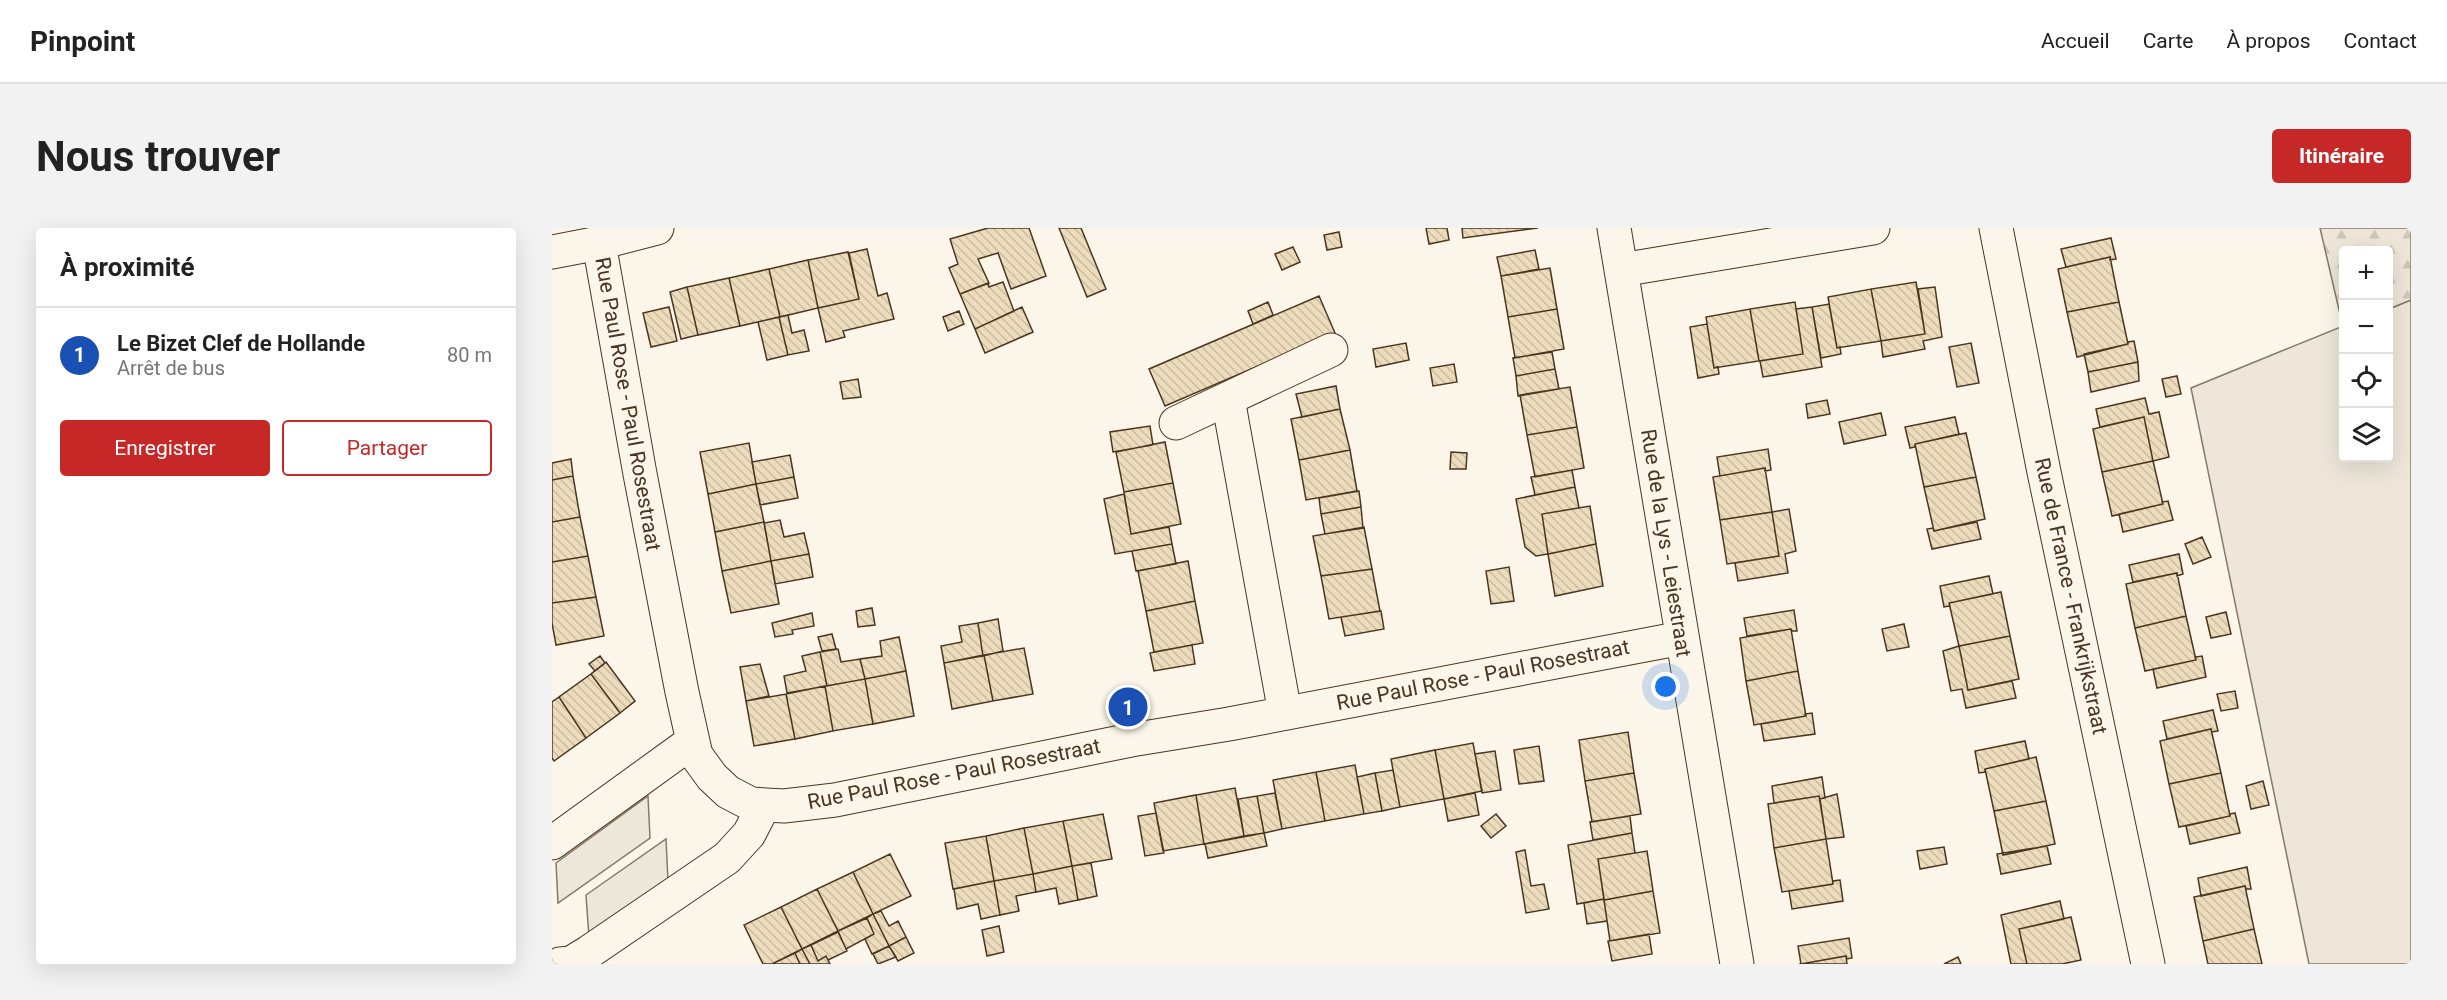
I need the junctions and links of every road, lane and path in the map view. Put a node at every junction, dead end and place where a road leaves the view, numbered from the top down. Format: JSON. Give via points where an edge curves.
{"nodes":[{"id":1,"x":657,"y":228,"type":"edge"},
{"id":2,"x":1614,"y":228,"type":"edge"},
{"id":3,"x":1873,"y":228,"type":"edge"},
{"id":4,"x":1996,"y":228,"type":"edge"},
{"id":5,"x":599,"y":243,"type":"junction"},
{"id":6,"x":552,"y":252,"type":"edge"},
{"id":7,"x":1621,"y":270,"type":"junction"},
{"id":8,"x":1331,"y":350,"type":"dead end"},
{"id":9,"x":1228,"y":399,"type":"junction"},
{"id":10,"x":1176,"y":423,"type":"dead end"},
{"id":11,"x":1682,"y":638,"type":"junction"},
{"id":12,"x":1285,"y":713,"type":"junction"},
{"id":13,"x":693,"y":741,"type":"junction"},
{"id":14,"x":764,"y":805,"type":"junction"},
{"id":15,"x":552,"y":843,"type":"edge"},
{"id":16,"x":560,"y":964,"type":"edge"},
{"id":17,"x":1737,"y":964,"type":"edge"},
{"id":18,"x":2148,"y":964,"type":"edge"}],
"edges":[{"from":1,"to":5,"type":"street"},
{"from":2,"to":7,"type":"street","name":"Rue de la Lys - Leiestraat"},
{"from":3,"to":7,"type":"street"},
{"from":4,"to":18,"type":"street","name":"Rue de France - Frankrijkstraat"},
{"from":5,"to":6,"type":"street"},
{"from":5,"to":13,"type":"street","name":"Rue Paul Rose - Paul Rosestraat"},
{"from":7,"to":11,"type":"street","name":"Rue de la Lys - Leiestraat"},
{"from":8,"to":9,"type":"street"},
{"from":9,"to":10,"type":"street"},
{"from":9,"to":12,"type":"street"},
{"from":11,"to":12,"type":"street","name":"Rue Paul Rose - Paul Rosestraat"},
{"from":11,"to":17,"type":"street","name":"Rue de la Lys - Leiestraat"},
{"from":12,"to":14,"type":"street","name":"Rue Paul Rose - Paul Rosestraat","via":[[1119,742],[835,800]]},
{"from":13,"to":14,"type":"street","name":"Rue Paul Rose - Paul Rosestraat","via":[[696,755],[728,792],[751,804]]},
{"from":13,"to":15,"type":"street"},
{"from":14,"to":16,"type":"street","via":[[749,834],[727,858],[589,952],[571,963]]}]}
